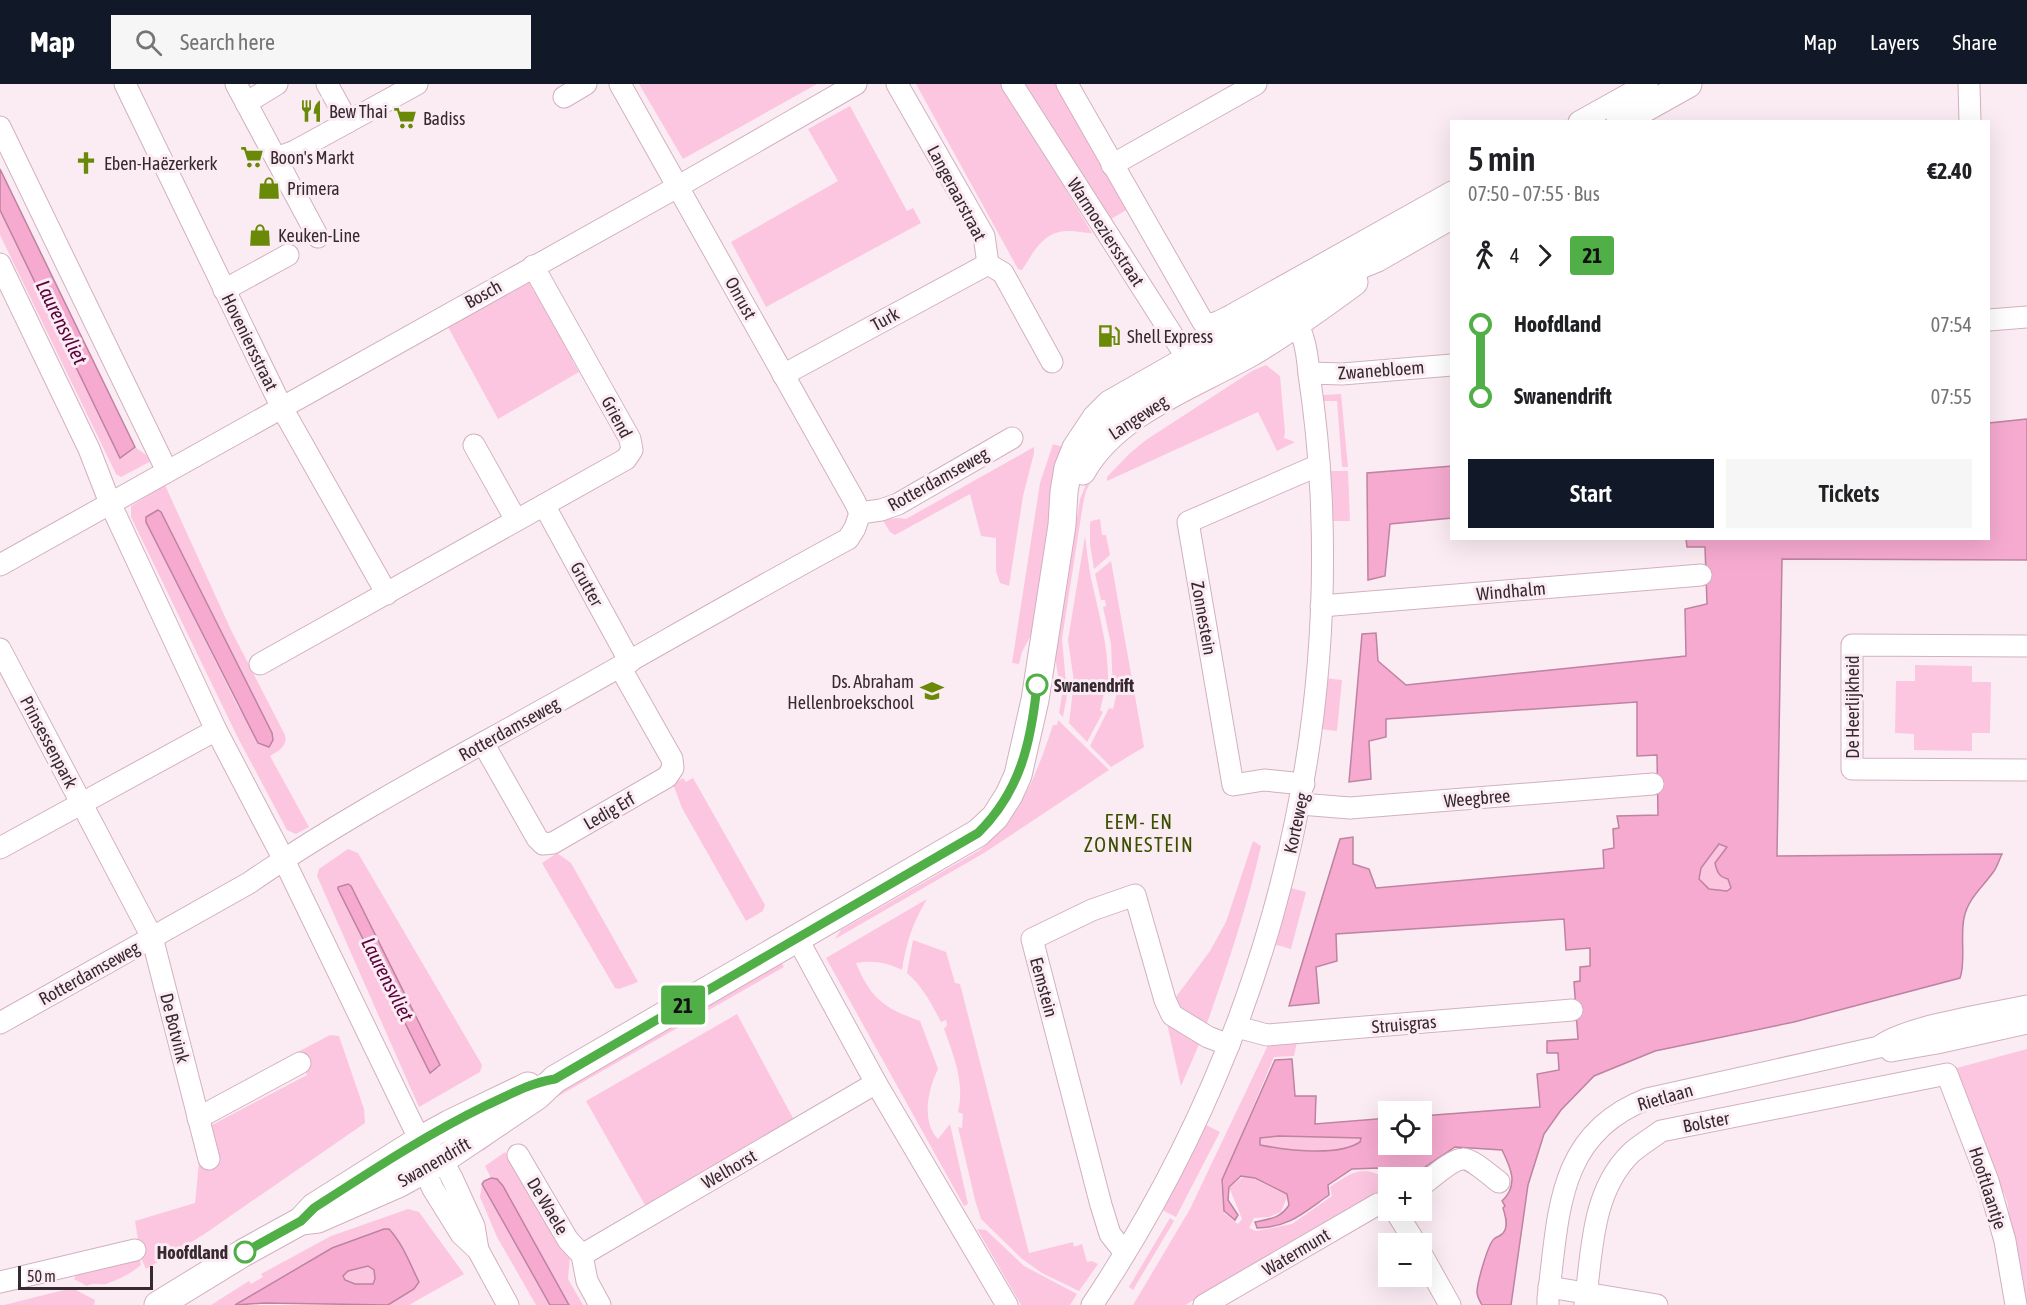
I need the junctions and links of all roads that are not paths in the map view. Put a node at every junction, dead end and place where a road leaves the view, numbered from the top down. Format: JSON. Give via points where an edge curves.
{"nodes":[{"id":1,"x":125,"y":84,"type":"edge"},
{"id":2,"x":277,"y":84,"type":"edge"},
{"id":3,"x":327,"y":84,"type":"edge"},
{"id":4,"x":417,"y":84,"type":"edge"},
{"id":5,"x":585,"y":84,"type":"edge"},
{"id":6,"x":620,"y":84,"type":"edge"},
{"id":7,"x":856,"y":84,"type":"edge"},
{"id":8,"x":897,"y":84,"type":"edge"},
{"id":9,"x":1012,"y":84,"type":"edge"},
{"id":10,"x":1067,"y":84,"type":"edge"},
{"id":11,"x":1256,"y":84,"type":"edge"},
{"id":12,"x":1647,"y":84,"type":"edge"},
{"id":13,"x":1688,"y":84,"type":"edge"},
{"id":14,"x":1969,"y":84,"type":"edge"},
{"id":15,"x":241,"y":93,"type":"edge"},
{"id":16,"x":564,"y":96,"type":"dead end"},
{"id":17,"x":1584,"y":120,"type":"edge"},
{"id":18,"x":1624,"y":120,"type":"edge"},
{"id":19,"x":1970,"y":120,"type":"edge"},
{"id":20,"x":348,"y":122,"type":"junction"},
{"id":21,"x":0,"y":127,"type":"edge"},
{"id":22,"x":276,"y":158,"type":"junction"},
{"id":23,"x":1112,"y":165,"type":"junction"},
{"id":24,"x":679,"y":186,"type":"junction"},
{"id":25,"x":1450,"y":193,"type":"edge"},
{"id":26,"x":1450,"y":216,"type":"edge"},
{"id":27,"x":318,"y":237,"type":"dead end"},
{"id":28,"x":288,"y":255,"type":"dead end"},
{"id":29,"x":0,"y":264,"type":"edge"},
{"id":30,"x":988,"y":264,"type":"junction"},
{"id":31,"x":533,"y":266,"type":"junction"},
{"id":32,"x":224,"y":290,"type":"junction"},
{"id":33,"x":1292,"y":313,"type":"junction"},
{"id":34,"x":2027,"y":317,"type":"edge"},
{"id":35,"x":1990,"y":320,"type":"edge"},
{"id":36,"x":1052,"y":362,"type":"dead end"},
{"id":37,"x":1450,"y":365,"type":"edge"},
{"id":38,"x":1195,"y":369,"type":"junction"},
{"id":39,"x":1309,"y":373,"type":"junction"},
{"id":40,"x":783,"y":375,"type":"junction"},
{"id":41,"x":282,"y":408,"type":"junction"},
{"id":42,"x":1012,"y":438,"type":"dead end"},
{"id":43,"x":474,"y":445,"type":"dead end"},
{"id":44,"x":1319,"y":465,"type":"junction"},
{"id":45,"x":167,"y":471,"type":"junction"},
{"id":46,"x":110,"y":503,"type":"junction"},
{"id":47,"x":544,"y":505,"type":"junction"},
{"id":48,"x":860,"y":513,"type":"junction"},
{"id":49,"x":516,"y":520,"type":"junction"},
{"id":50,"x":1062,"y":525,"type":"joint"},
{"id":51,"x":0,"y":566,"type":"edge"},
{"id":52,"x":1701,"y":575,"type":"dead end"},
{"id":53,"x":387,"y":594,"type":"junction"},
{"id":54,"x":1321,"y":606,"type":"junction"},
{"id":55,"x":2027,"y":646,"type":"edge"},
{"id":56,"x":2,"y":652,"type":"edge"},
{"id":57,"x":260,"y":664,"type":"dead end"},
{"id":58,"x":625,"y":664,"type":"junction"},
{"id":59,"x":216,"y":730,"type":"junction"},
{"id":60,"x":483,"y":743,"type":"junction"},
{"id":61,"x":2027,"y":770,"type":"edge"},
{"id":62,"x":1653,"y":784,"type":"dead end"},
{"id":63,"x":1302,"y":794,"type":"junction"},
{"id":64,"x":81,"y":804,"type":"junction"},
{"id":65,"x":0,"y":848,"type":"edge"},
{"id":66,"x":283,"y":858,"type":"junction"},
{"id":67,"x":152,"y":937,"type":"junction"},
{"id":68,"x":797,"y":938,"type":"junction"},
{"id":69,"x":2027,"y":1006,"type":"edge"},
{"id":70,"x":1572,"y":1010,"type":"dead end"},
{"id":71,"x":0,"y":1023,"type":"edge"},
{"id":72,"x":2027,"y":1023,"type":"edge"},
{"id":73,"x":1233,"y":1036,"type":"junction"},
{"id":74,"x":1879,"y":1047,"type":"junction"},
{"id":75,"x":300,"y":1063,"type":"dead end"},
{"id":76,"x":1947,"y":1074,"type":"joint"},
{"id":77,"x":555,"y":1079,"type":"junction"},
{"id":78,"x":876,"y":1083,"type":"junction"},
{"id":79,"x":198,"y":1118,"type":"junction"},
{"id":80,"x":420,"y":1140,"type":"junction"},
{"id":81,"x":518,"y":1155,"type":"dead end"},
{"id":82,"x":209,"y":1159,"type":"dead end"},
{"id":83,"x":433,"y":1164,"type":"junction"},
{"id":84,"x":1432,"y":1178,"type":"edge"},
{"id":85,"x":1499,"y":1182,"type":"dead end"},
{"id":86,"x":1378,"y":1204,"type":"edge"},
{"id":87,"x":301,"y":1221,"type":"junction"},
{"id":88,"x":135,"y":1250,"type":"dead end"},
{"id":89,"x":1125,"y":1253,"type":"junction"},
{"id":90,"x":582,"y":1255,"type":"junction"},
{"id":91,"x":1432,"y":1273,"type":"edge"},
{"id":92,"x":0,"y":1282,"type":"edge"},
{"id":93,"x":1547,"y":1299,"type":"edge"},
{"id":94,"x":1585,"y":1299,"type":"edge"},
{"id":95,"x":1099,"y":1302,"type":"edge"},
{"id":96,"x":158,"y":1305,"type":"edge"},
{"id":97,"x":508,"y":1305,"type":"edge"},
{"id":98,"x":600,"y":1305,"type":"edge"},
{"id":99,"x":1007,"y":1305,"type":"edge"},
{"id":100,"x":1204,"y":1305,"type":"edge"},
{"id":101,"x":1450,"y":1305,"type":"edge"},
{"id":102,"x":1657,"y":1305,"type":"edge"},
{"id":103,"x":2016,"y":1305,"type":"edge"}],
"edges":[{"from":1,"to":32,"type":"street","name":"Hoveniersstraat"},
{"from":2,"to":15,"type":"street"},
{"from":3,"to":20,"type":"street"},
{"from":4,"to":20,"type":"street"},
{"from":5,"to":16,"type":"street"},
{"from":6,"to":24,"type":"street","name":"Onrust"},
{"from":7,"to":24,"type":"street","name":"Bosch"},
{"from":8,"to":30,"type":"street","name":"Langeraarstraat","via":[[984,236]]},
{"from":9,"to":38,"type":"street","name":"Warmoeziersstraat"},
{"from":10,"to":23,"type":"street","name":"Warmoeziersstraat"},
{"from":11,"to":23,"type":"street"},
{"from":12,"to":17,"type":"street"},
{"from":13,"to":18,"type":"main road"},
{"from":14,"to":19,"type":"street"},
{"from":15,"to":22,"type":"street"},
{"from":20,"to":22,"type":"street"},
{"from":21,"to":45,"type":"street"},
{"from":22,"to":27,"type":"street"},
{"from":23,"to":25,"type":"street","name":"Warmoeziersstraat","via":[[1203,322],[1214,324]]},
{"from":24,"to":31,"type":"street","name":"Bosch"},
{"from":24,"to":40,"type":"street","name":"Onrust"},
{"from":26,"to":33,"type":"main road","name":"Langeweg","via":[[1348,270]]},
{"from":28,"to":32,"type":"street"},
{"from":29,"to":46,"type":"street","via":[[89,449]]},
{"from":30,"to":36,"type":"street","name":"Langeraarstraat","via":[[1003,273]]},
{"from":30,"to":40,"type":"street","name":"Turk"},
{"from":31,"to":41,"type":"street","name":"Bosch"},
{"from":31,"to":47,"type":"street","name":"Griend","via":[[630,439],[632,450],[626,459]]},
{"from":32,"to":41,"type":"street","name":"Hoveniersstraat"},
{"from":33,"to":38,"type":"main road","name":"Langeweg"},
{"from":33,"to":39,"type":"street","name":"Korteweg","via":[[1303,338]]},
{"from":34,"to":35,"type":"street"},
{"from":37,"to":39,"type":"street","name":"Zwanebloem"},
{"from":38,"to":50,"type":"main road","name":"Langeweg","via":[[1110,404],[1096,418],[1068,468]]},
{"from":39,"to":44,"type":"street","name":"Korteweg"},
{"from":40,"to":48,"type":"street","name":"Onrust"},
{"from":41,"to":45,"type":"street","name":"Bosch"},
{"from":41,"to":53,"type":"street","name":"Hoveniersstraat"},
{"from":42,"to":48,"type":"street","name":"Rotterdamseweg","via":[[898,504]]},
{"from":43,"to":49,"type":"street"},
{"from":44,"to":54,"type":"street","name":"Korteweg"},
{"from":44,"to":63,"type":"street","name":"Zonnestein","via":[[1188,522],[1233,785],[1264,780]]},
{"from":45,"to":46,"type":"street","name":"Bosch"},
{"from":46,"to":51,"type":"street","name":"Bosch"},
{"from":46,"to":59,"type":"street"},
{"from":47,"to":49,"type":"street","name":"Griend"},
{"from":47,"to":58,"type":"street","name":"Grutter"},
{"from":48,"to":58,"type":"street","name":"Rotterdamseweg","via":[[848,539]]},
{"from":49,"to":53,"type":"street","name":"Griend"},
{"from":50,"to":68,"type":"main road","name":"Swanendrift","via":[[1021,767],[995,817],[970,838]]},
{"from":52,"to":54,"type":"street","name":"Windhalm"},
{"from":53,"to":57,"type":"street","name":"Griend"},
{"from":54,"to":63,"type":"street","name":"Korteweg"},
{"from":55,"to":61,"type":"street","name":"De Heerlijkheid","via":[[1852,645],[1852,769]]},
{"from":56,"to":64,"type":"street","name":"Prinsessenpark"},
{"from":58,"to":60,"type":"street","name":"Rotterdamseweg"},
{"from":58,"to":60,"type":"street","name":"Ledig Erf","via":[[673,768],[667,777],[553,843],[543,844],[537,838]]},
{"from":59,"to":64,"type":"street","name":"Prinsessenpark"},
{"from":59,"to":66,"type":"street"},
{"from":60,"to":66,"type":"street","name":"Rotterdamseweg"},
{"from":62,"to":63,"type":"street","name":"Weegbree","via":[[1350,808]]},
{"from":63,"to":73,"type":"street","name":"Korteweg","via":[[1277,903]]},
{"from":64,"to":65,"type":"street","name":"Prinsessenpark"},
{"from":64,"to":67,"type":"street","name":"Prinsessenpark"},
{"from":66,"to":67,"type":"street","name":"Rotterdamseweg","via":[[249,883]]},
{"from":66,"to":80,"type":"street"},
{"from":67,"to":71,"type":"street","name":"Rotterdamseweg"},
{"from":67,"to":79,"type":"street","name":"De Botvink"},
{"from":68,"to":77,"type":"main road","name":"Swanendrift"},
{"from":68,"to":78,"type":"street"},
{"from":69,"to":74,"type":"street","name":"Rietlaan","via":[[1934,1026],[1888,1039]]},
{"from":70,"to":73,"type":"street","name":"Struisgras"},
{"from":72,"to":74,"type":"street","name":"Rietlaan","via":[[1890,1051]]},
{"from":73,"to":89,"type":"street","name":"Korteweg","via":[[1178,1158]]},
{"from":73,"to":89,"type":"street","name":"Eemstein","via":[[1208,1037],[1173,1015],[1165,1000],[1135,895],[1092,910],[1032,939],[1104,1215],[1110,1234]]},
{"from":74,"to":93,"type":"street","name":"Rietlaan","via":[[1647,1099],[1614,1117],[1587,1141],[1569,1173]]},
{"from":75,"to":79,"type":"street"},
{"from":76,"to":94,"type":"street","name":"Bolster","via":[[1662,1131],[1631,1153],[1609,1181],[1598,1212]]},
{"from":76,"to":103,"type":"street","name":"Hooftlaantje","via":[[1988,1181],[2005,1241]]},
{"from":77,"to":80,"type":"main road","name":"Swanendrift","via":[[534,1083]]},
{"from":77,"to":83,"type":"main road","name":"Swanendrift","via":[[537,1096]]},
{"from":78,"to":90,"type":"street","name":"Welhorst"},
{"from":78,"to":99,"type":"street"},
{"from":79,"to":82,"type":"street","name":"De Botvink"},
{"from":80,"to":83,"type":"street"},
{"from":80,"to":87,"type":"main road","name":"Swanendrift","via":[[314,1208]]},
{"from":81,"to":90,"type":"street","name":"De Waele","via":[[568,1240]]},
{"from":83,"to":87,"type":"main road","name":"Swanendrift","via":[[318,1219]]},
{"from":83,"to":97,"type":"street","via":[[433,1189],[461,1234],[478,1250]]},
{"from":84,"to":85,"type":"street","via":[[1463,1158]]},
{"from":86,"to":100,"type":"street","name":"Watermunt"},
{"from":87,"to":96,"type":"main road","name":"Swanendrift"},
{"from":88,"to":92,"type":"street"},
{"from":89,"to":95,"type":"street","name":"Korteweg"},
{"from":90,"to":98,"type":"street","via":[[587,1281]]},
{"from":91,"to":101,"type":"street"},
{"from":93,"to":94,"type":"street"},
{"from":94,"to":102,"type":"street"}]}
